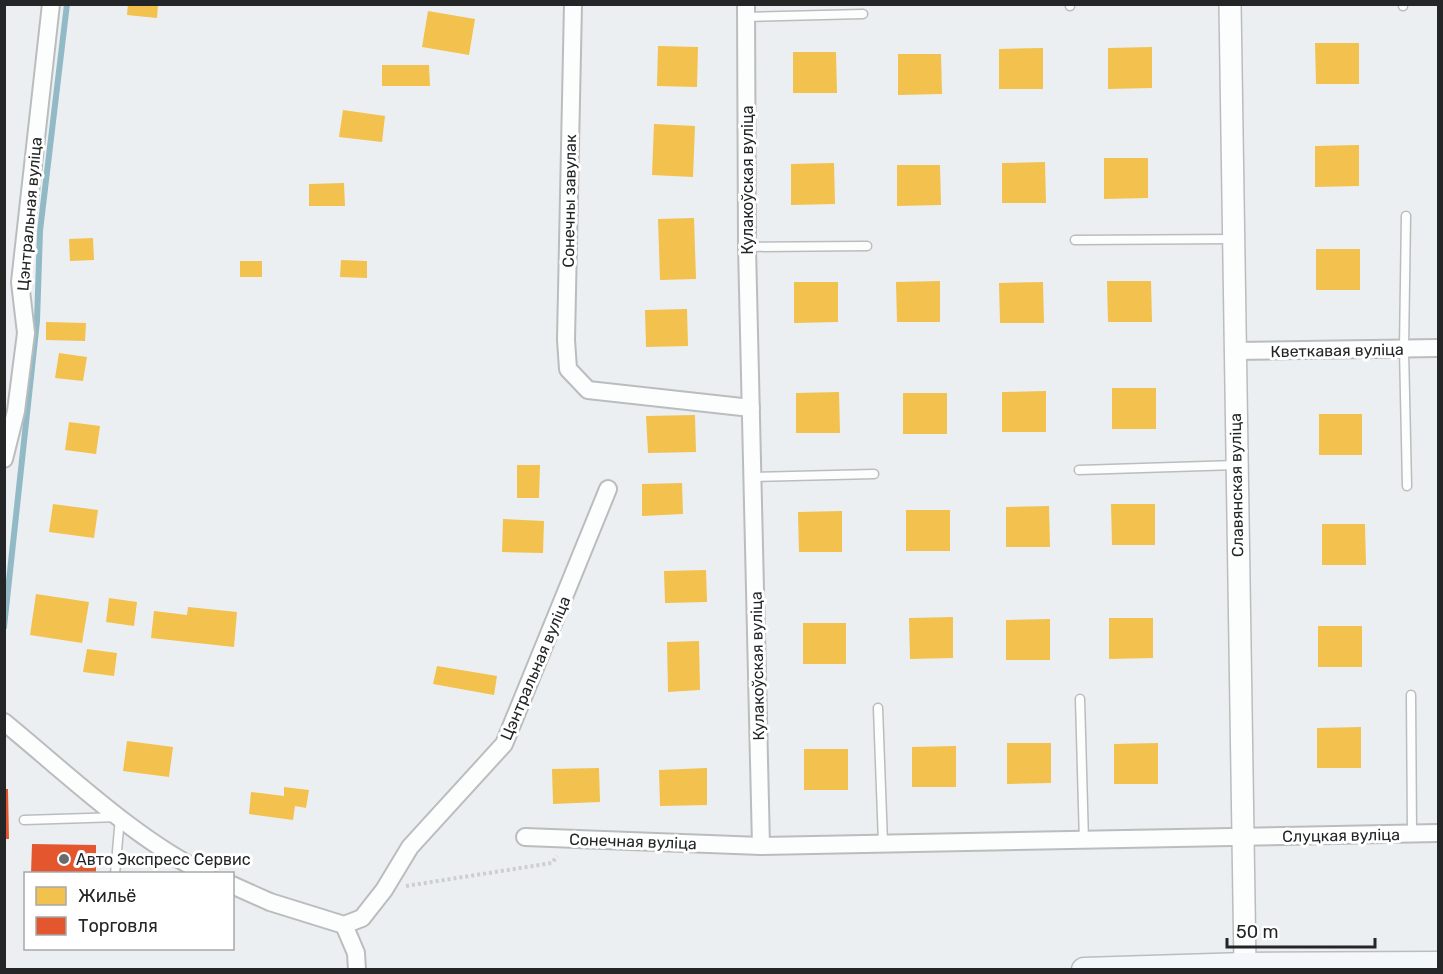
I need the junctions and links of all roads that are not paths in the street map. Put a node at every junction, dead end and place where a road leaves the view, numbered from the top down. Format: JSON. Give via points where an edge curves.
{"nodes":[{"id":1,"x":51,"y":4,"type":"edge"},
{"id":2,"x":573,"y":4,"type":"edge"},
{"id":3,"x":1230,"y":4,"type":"edge"},
{"id":4,"x":746,"y":11,"type":"edge"},
{"id":5,"x":863,"y":14,"type":"dead end"},
{"id":6,"x":1406,"y":216,"type":"dead end"},
{"id":7,"x":1234,"y":238,"type":"junction"},
{"id":8,"x":1075,"y":240,"type":"dead end"},
{"id":9,"x":867,"y":246,"type":"dead end"},
{"id":10,"x":747,"y":247,"type":"junction"},
{"id":11,"x":1438,"y":348,"type":"edge"},
{"id":12,"x":1404,"y":349,"type":"junction"},
{"id":13,"x":1235,"y":351,"type":"junction"},
{"id":14,"x":751,"y":408,"type":"junction"},
{"id":15,"x":4,"y":459,"type":"edge"},
{"id":16,"x":1236,"y":465,"type":"junction"},
{"id":17,"x":1079,"y":470,"type":"dead end"},
{"id":18,"x":874,"y":474,"type":"dead end"},
{"id":19,"x":753,"y":477,"type":"junction"},
{"id":20,"x":1407,"y":486,"type":"dead end"},
{"id":21,"x":608,"y":489,"type":"dead end"},
{"id":22,"x":1411,"y":695,"type":"dead end"},
{"id":23,"x":1080,"y":699,"type":"dead end"},
{"id":24,"x":878,"y":708,"type":"dead end"},
{"id":25,"x":4,"y":722,"type":"edge"},
{"id":26,"x":120,"y":817,"type":"junction"},
{"id":27,"x":24,"y":820,"type":"dead end"},
{"id":28,"x":1438,"y":833,"type":"edge"},
{"id":29,"x":1412,"y":834,"type":"junction"},
{"id":30,"x":525,"y":837,"type":"dead end"},
{"id":31,"x":1243,"y":838,"type":"junction"},
{"id":32,"x":1084,"y":842,"type":"junction"},
{"id":33,"x":883,"y":843,"type":"junction"},
{"id":34,"x":761,"y":846,"type":"junction"},
{"id":35,"x":115,"y":872,"type":"edge"},
{"id":36,"x":205,"y":872,"type":"edge"},
{"id":37,"x":234,"y":886,"type":"edge"},
{"id":38,"x":344,"y":925,"type":"junction"},
{"id":39,"x":1438,"y":964,"type":"edge"},
{"id":40,"x":1245,"y":965,"type":"junction"},
{"id":41,"x":1357,"y":968,"type":"edge"},
{"id":42,"x":357,"y":969,"type":"edge"},
{"id":43,"x":1084,"y":969,"type":"edge"}],
"edges":[{"from":1,"to":15,"type":"street","name":"Цэнтральная вуліца","via":[[20,282],[26,333],[16,411]]},
{"from":2,"to":14,"type":"street","name":"Сонечны завулак","via":[[568,369],[588,390]]},
{"from":3,"to":7,"type":"street","name":"Славянская вуліца"},
{"from":4,"to":5,"type":"lane"},
{"from":4,"to":10,"type":"street","name":"Кулакоўская вуліца"},
{"from":6,"to":12,"type":"lane"},
{"from":7,"to":8,"type":"lane"},
{"from":7,"to":13,"type":"street","name":"Славянская вуліца"},
{"from":9,"to":10,"type":"lane"},
{"from":10,"to":14,"type":"street","name":"Кулакоўская вуліца"},
{"from":11,"to":12,"type":"street","name":"Кветкавая вуліца"},
{"from":12,"to":13,"type":"street","name":"Кветкавая вуліца"},
{"from":12,"to":20,"type":"lane"},
{"from":13,"to":16,"type":"street","name":"Славянская вуліца"},
{"from":14,"to":19,"type":"street","name":"Кулакоўская вуліца"},
{"from":16,"to":17,"type":"lane"},
{"from":16,"to":31,"type":"street","name":"Славянская вуліца"},
{"from":18,"to":19,"type":"lane"},
{"from":19,"to":34,"type":"street","name":"Кулакоўская вуліца"},
{"from":21,"to":38,"type":"street","name":"Цэнтральная вуліца","via":[[504,744],[410,847],[362,918]]},
{"from":22,"to":29,"type":"lane"},
{"from":23,"to":32,"type":"lane"},
{"from":24,"to":33,"type":"lane"},
{"from":25,"to":26,"type":"street"},
{"from":26,"to":27,"type":"lane"},
{"from":26,"to":35,"type":"lane"},
{"from":26,"to":36,"type":"street"},
{"from":28,"to":29,"type":"street","name":"Слуцкая вуліца"},
{"from":29,"to":31,"type":"street","name":"Слуцкая вуліца"},
{"from":30,"to":34,"type":"street","name":"Сонечная вуліца"},
{"from":31,"to":32,"type":"street"},
{"from":31,"to":40,"type":"street","name":"Славянская вуліца"},
{"from":32,"to":33,"type":"street"},
{"from":33,"to":34,"type":"street"},
{"from":37,"to":38,"type":"street","via":[[270,902]]},
{"from":38,"to":42,"type":"street","via":[[356,953]]},
{"from":39,"to":41,"type":"main road"},
{"from":40,"to":41,"type":"main road"},
{"from":40,"to":43,"type":"main road"}]}
